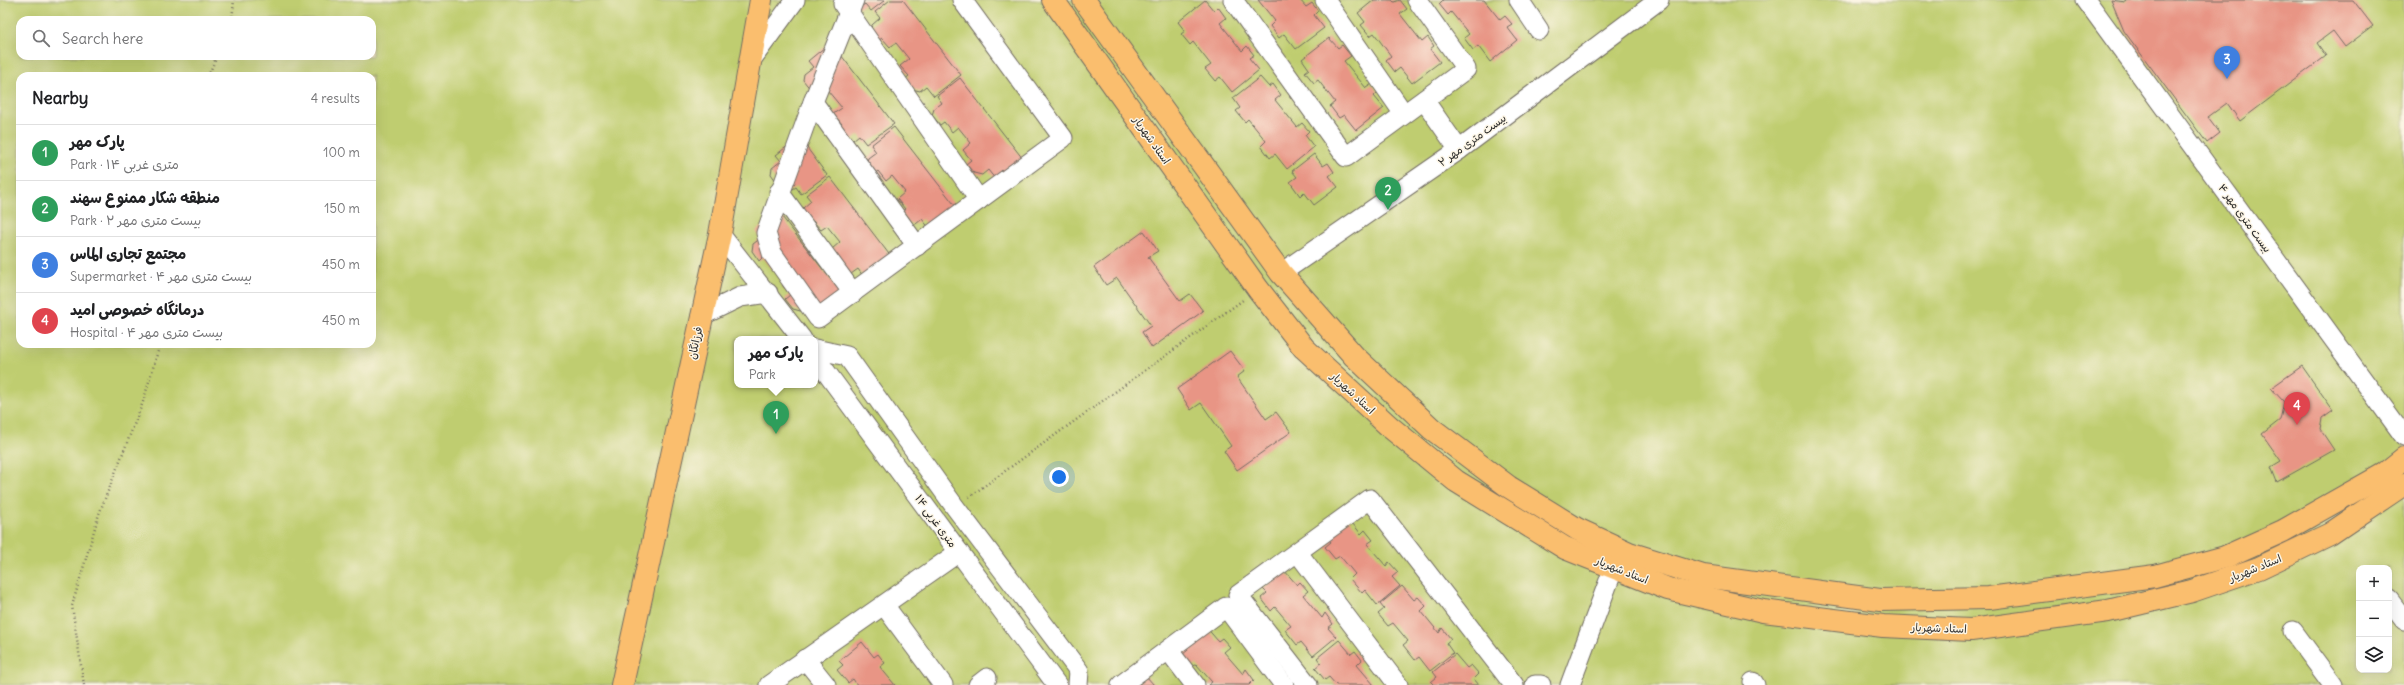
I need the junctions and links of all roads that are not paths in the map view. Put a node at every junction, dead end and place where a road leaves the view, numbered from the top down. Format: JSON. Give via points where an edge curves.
{"nodes":[{"id":1,"x":761,"y":0,"type":"edge"},
{"id":2,"x":795,"y":0,"type":"edge"},
{"id":3,"x":962,"y":0,"type":"edge"},
{"id":4,"x":1053,"y":0,"type":"edge"},
{"id":5,"x":1084,"y":0,"type":"edge"},
{"id":6,"x":1233,"y":0,"type":"edge"},
{"id":7,"x":1325,"y":0,"type":"edge"},
{"id":8,"x":1417,"y":0,"type":"edge"},
{"id":9,"x":1518,"y":0,"type":"edge"},
{"id":10,"x":1659,"y":0,"type":"edge"},
{"id":11,"x":2086,"y":0,"type":"edge"},
{"id":12,"x":847,"y":4,"type":"edge"},
{"id":13,"x":1539,"y":30,"type":"dead end"},
{"id":14,"x":752,"y":59,"type":"junction"},
{"id":15,"x":1424,"y":100,"type":"junction"},
{"id":16,"x":813,"y":102,"type":"junction"},
{"id":17,"x":1404,"y":114,"type":"junction"},
{"id":18,"x":1459,"y":150,"type":"junction"},
{"id":19,"x":779,"y":192,"type":"junction"},
{"id":20,"x":979,"y":200,"type":"junction"},
{"id":21,"x":720,"y":234,"type":"junction"},
{"id":22,"x":917,"y":246,"type":"junction"},
{"id":23,"x":1281,"y":272,"type":"junction"},
{"id":24,"x":1258,"y":289,"type":"junction"},
{"id":25,"x":768,"y":293,"type":"junction"},
{"id":26,"x":853,"y":293,"type":"junction"},
{"id":27,"x":701,"y":316,"type":"junction"},
{"id":28,"x":800,"y":336,"type":"edge"},
{"id":29,"x":818,"y":350,"type":"edge"},
{"id":30,"x":818,"y":361,"type":"edge"},
{"id":31,"x":2404,"y":436,"type":"edge"},
{"id":32,"x":2404,"y":458,"type":"edge"},
{"id":33,"x":2404,"y":484,"type":"edge"},
{"id":34,"x":959,"y":552,"type":"junction"},
{"id":35,"x":1298,"y":554,"type":"junction"},
{"id":36,"x":1614,"y":567,"type":"junction"},
{"id":37,"x":2390,"y":601,"type":"edge"},
{"id":38,"x":884,"y":605,"type":"junction"},
{"id":39,"x":2404,"y":620,"type":"edge"},
{"id":40,"x":2293,"y":631,"type":"dead end"},
{"id":41,"x":1169,"y":650,"type":"junction"},
{"id":42,"x":805,"y":659,"type":"junction"},
{"id":43,"x":622,"y":685,"type":"edge"},
{"id":44,"x":769,"y":685,"type":"edge"},
{"id":45,"x":826,"y":685,"type":"edge"},
{"id":46,"x":943,"y":685,"type":"edge"},
{"id":47,"x":1057,"y":685,"type":"edge"},
{"id":48,"x":1078,"y":685,"type":"edge"},
{"id":49,"x":1121,"y":685,"type":"edge"},
{"id":50,"x":1195,"y":685,"type":"edge"},
{"id":51,"x":1284,"y":685,"type":"edge"},
{"id":52,"x":1308,"y":685,"type":"edge"},
{"id":53,"x":1398,"y":685,"type":"edge"},
{"id":54,"x":1514,"y":685,"type":"edge"},
{"id":55,"x":1536,"y":685,"type":"edge"},
{"id":56,"x":1541,"y":685,"type":"edge"},
{"id":57,"x":1570,"y":685,"type":"edge"},
{"id":58,"x":2333,"y":685,"type":"edge"}],
"edges":[{"from":1,"to":14,"type":"main road","name":"فرزانگان"},
{"from":2,"to":14,"type":"street"},
{"from":3,"to":20,"type":"street","via":[[1063,138]]},
{"from":4,"to":24,"type":"main road","name":"استاد شهریار"},
{"from":5,"to":23,"type":"main road","name":"استاد شهریار"},
{"from":6,"to":17,"type":"street","via":[[1346,157]]},
{"from":7,"to":17,"type":"street"},
{"from":8,"to":15,"type":"street","via":[[1466,69]]},
{"from":9,"to":13,"type":"street"},
{"from":10,"to":18,"type":"street","name":"بیست متری مهر ۲"},
{"from":11,"to":31,"type":"street","name":"بیست متری مهر ۴"},
{"from":12,"to":16,"type":"street"},
{"from":12,"to":20,"type":"street"},
{"from":14,"to":21,"type":"main road","name":"فرزانگان"},
{"from":15,"to":17,"type":"street"},
{"from":15,"to":18,"type":"street"},
{"from":16,"to":19,"type":"street"},
{"from":16,"to":22,"type":"street"},
{"from":18,"to":23,"type":"street","name":"بیست متری مهر ۲"},
{"from":19,"to":26,"type":"street"},
{"from":19,"to":26,"type":"street","via":[[766,233],[767,239],[772,253],[818,318]]},
{"from":20,"to":22,"type":"street"},
{"from":21,"to":25,"type":"street"},
{"from":21,"to":27,"type":"main road","name":"فرزانگان"},
{"from":22,"to":26,"type":"street"},
{"from":23,"to":24,"type":"main road"},
{"from":23,"to":32,"type":"main road","name":"استاد شهریار","via":[[1354,356],[1432,429],[1509,487],[1577,529],[1609,544],[1629,553],[1702,576],[1880,600],[1989,598],[2155,576],[2225,557],[2283,531],[2384,474]]},
{"from":24,"to":36,"type":"main road","name":"استاد شهریار","via":[[1304,348],[1390,427],[1456,481],[1565,548]]},
{"from":25,"to":27,"type":"street","via":[[740,297]]},
{"from":25,"to":28,"type":"street"},
{"from":27,"to":43,"type":"main road","name":"فرزانگان"},
{"from":29,"to":48,"type":"street","via":[[847,356],[955,507],[1079,671]]},
{"from":30,"to":34,"type":"street","name":"۱۴ متری غربی"},
{"from":33,"to":36,"type":"main road","name":"استاد شهریار","via":[[2330,534],[2259,568],[2192,591],[2108,611],[1971,630],[1883,626],[1763,611],[1668,589]]},
{"from":34,"to":38,"type":"street"},
{"from":34,"to":47,"type":"street","name":"۱۴ متری غربی"},
{"from":35,"to":52,"type":"street","via":[[1238,595]]},
{"from":35,"to":53,"type":"street"},
{"from":35,"to":54,"type":"street","via":[[1370,499]]},
{"from":36,"to":57,"type":"street"},
{"from":37,"to":39,"type":"street"},
{"from":38,"to":42,"type":"street"},
{"from":38,"to":46,"type":"street"},
{"from":40,"to":58,"type":"street"},
{"from":41,"to":49,"type":"street"},
{"from":41,"to":50,"type":"street"},
{"from":41,"to":51,"type":"street","via":[[1226,607]]},
{"from":42,"to":44,"type":"street"},
{"from":42,"to":45,"type":"street"},
{"from":55,"to":56,"type":"street"}]}
